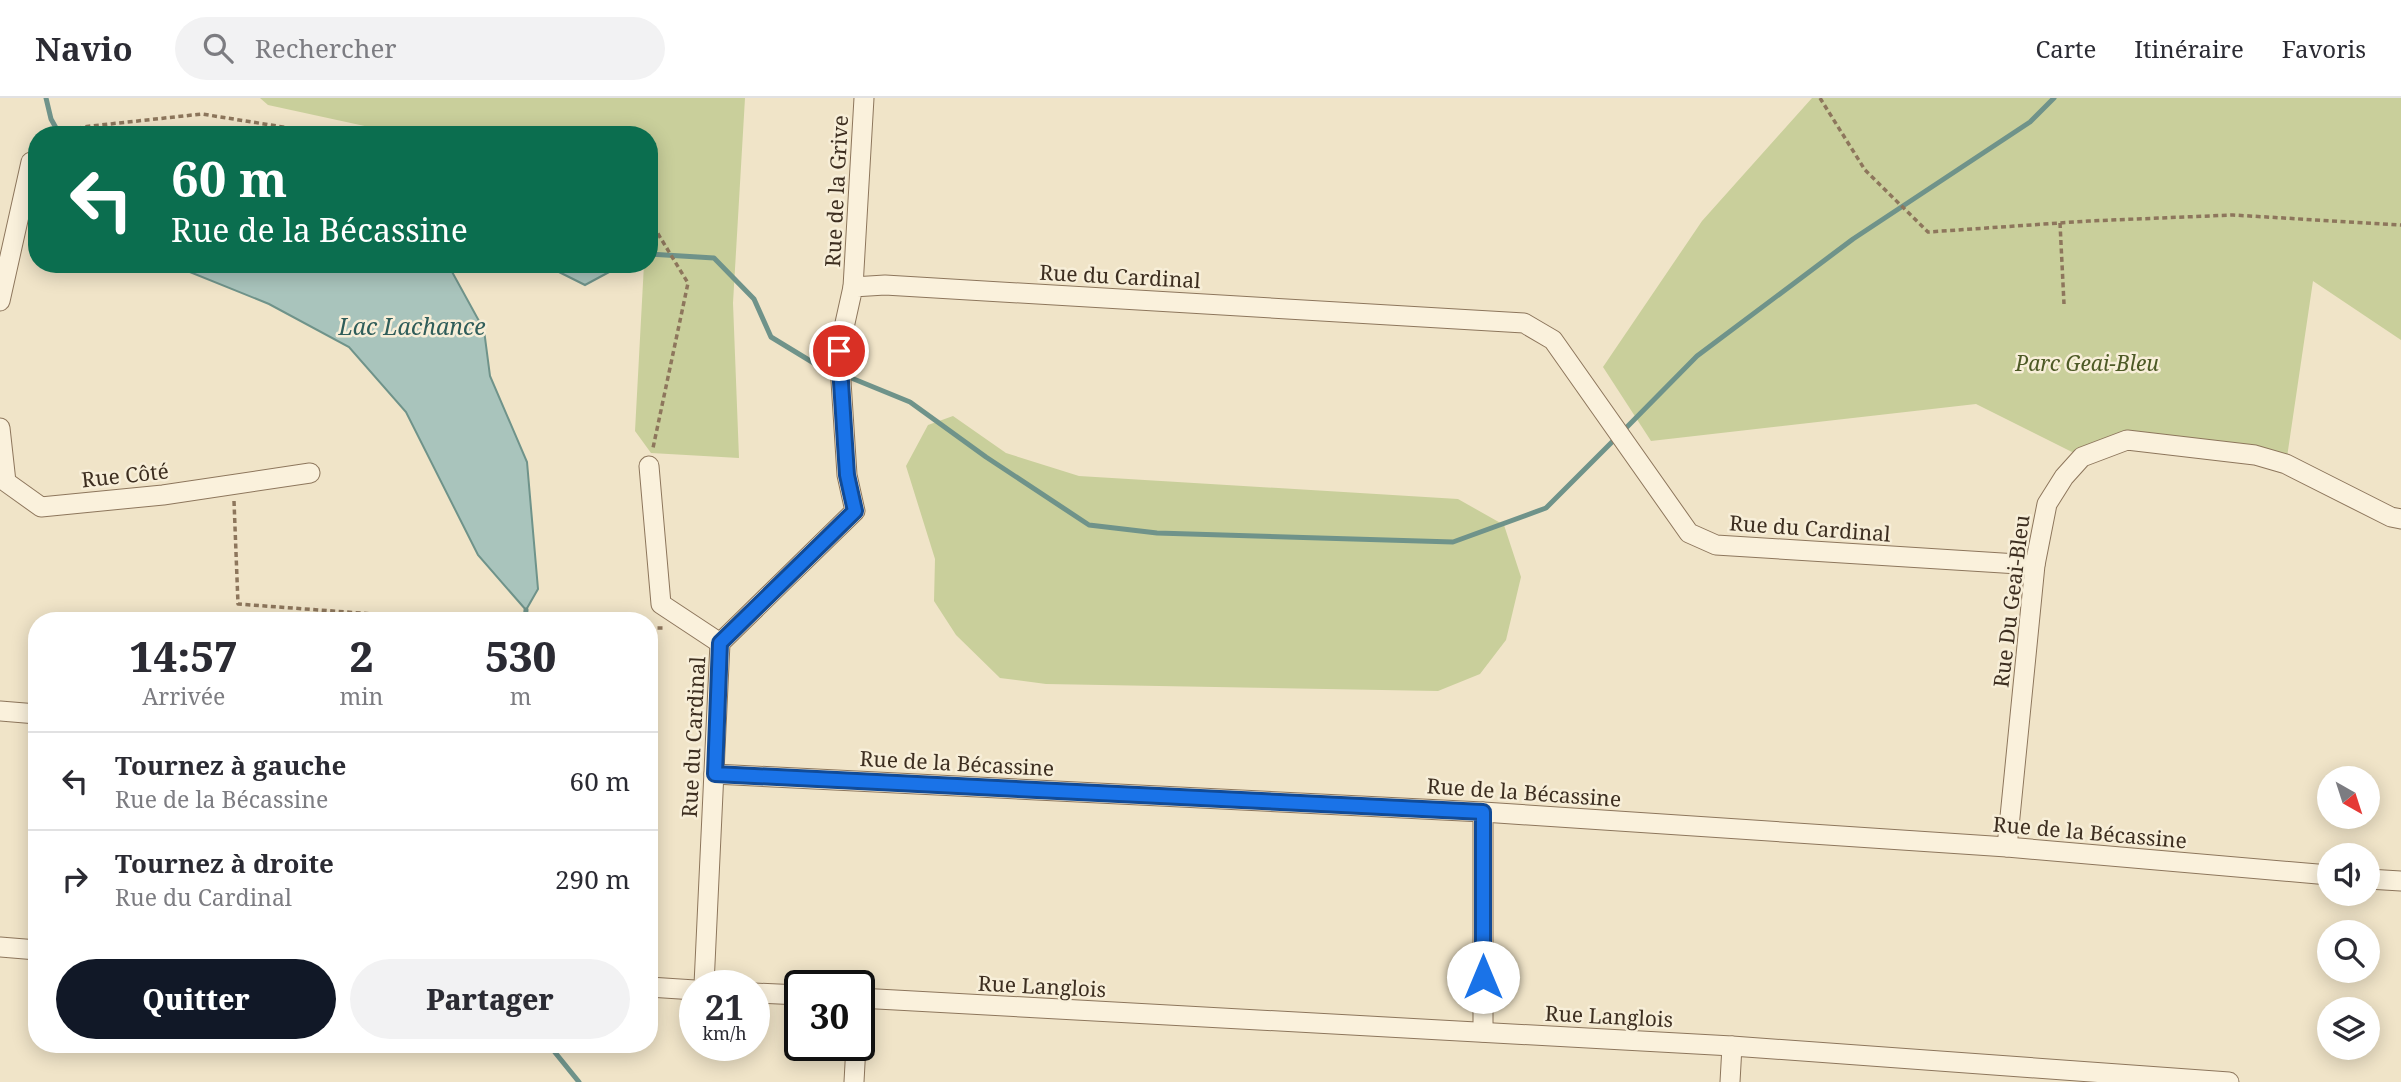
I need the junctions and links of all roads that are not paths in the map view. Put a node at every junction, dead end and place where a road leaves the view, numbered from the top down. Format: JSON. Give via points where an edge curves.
{"nodes":[{"id":1,"x":863,"y":98,"type":"edge"},
{"id":2,"x":28,"y":175,"type":"edge"},
{"id":3,"x":853,"y":286,"type":"junction"},
{"id":4,"x":0,"y":301,"type":"edge"},
{"id":5,"x":0,"y":428,"type":"edge"},
{"id":6,"x":649,"y":466,"type":"road end"},
{"id":7,"x":310,"y":473,"type":"dead end"},
{"id":8,"x":2401,"y":519,"type":"edge"},
{"id":9,"x":2035,"y":565,"type":"junction"},
{"id":10,"x":720,"y":643,"type":"junction"},
{"id":11,"x":0,"y":711,"type":"edge"},
{"id":12,"x":28,"y":713,"type":"edge"},
{"id":13,"x":715,"y":774,"type":"junction"},
{"id":14,"x":1483,"y":812,"type":"junction"},
{"id":15,"x":2007,"y":847,"type":"junction"},
{"id":16,"x":2317,"y":874,"type":"edge"},
{"id":17,"x":2380,"y":879,"type":"edge"},
{"id":18,"x":2401,"y":881,"type":"edge"},
{"id":19,"x":0,"y":947,"type":"edge"},
{"id":20,"x":28,"y":949,"type":"edge"},
{"id":21,"x":705,"y":970,"type":"edge"},
{"id":22,"x":658,"y":987,"type":"edge"},
{"id":23,"x":679,"y":988,"type":"edge"},
{"id":24,"x":875,"y":1000,"type":"edge"},
{"id":25,"x":1483,"y":1032,"type":"junction"},
{"id":26,"x":1732,"y":1046,"type":"junction"},
{"id":27,"x":855,"y":1061,"type":"edge"},
{"id":28,"x":854,"y":1082,"type":"edge"},
{"id":29,"x":1730,"y":1082,"type":"edge"},
{"id":30,"x":2229,"y":1082,"type":"edge"}],
"edges":[{"from":1,"to":3,"type":"street","name":"Rue de la Grive"},
{"from":2,"to":4,"type":"street"},
{"from":3,"to":9,"type":"street","name":"Rue du Cardinal","via":[[1524,323],[1553,340],[1689,533],[1716,545]]},
{"from":3,"to":10,"type":"street","name":"Rue du Cardinal","via":[[839,351],[847,475],[855,511]]},
{"from":5,"to":7,"type":"street","name":"Rue Côté","via":[[6,482],[41,507]]},
{"from":6,"to":10,"type":"street","via":[[661,604]]},
{"from":8,"to":9,"type":"street","name":"Rue Du Geai-Bleu","via":[[2286,464],[2256,455],[2127,440],[2082,457],[2064,477],[2047,504]]},
{"from":9,"to":15,"type":"street","name":"Rue Du Geai-Bleu"},
{"from":10,"to":13,"type":"street","name":"Rue du Cardinal"},
{"from":11,"to":12,"type":"street"},
{"from":13,"to":14,"type":"street","name":"Rue de la Bécassine"},
{"from":13,"to":21,"type":"street","name":"Rue du Cardinal"},
{"from":14,"to":15,"type":"street","name":"Rue de la Bécassine"},
{"from":14,"to":25,"type":"street"},
{"from":15,"to":16,"type":"street","name":"Rue de la Bécassine"},
{"from":17,"to":18,"type":"street"},
{"from":19,"to":20,"type":"street"},
{"from":22,"to":23,"type":"street"},
{"from":24,"to":25,"type":"street","name":"Rue Langlois"},
{"from":25,"to":26,"type":"street","name":"Rue Langlois"},
{"from":26,"to":29,"type":"street"},
{"from":26,"to":30,"type":"street","name":"Rue Langlois"},
{"from":27,"to":28,"type":"street"}]}
